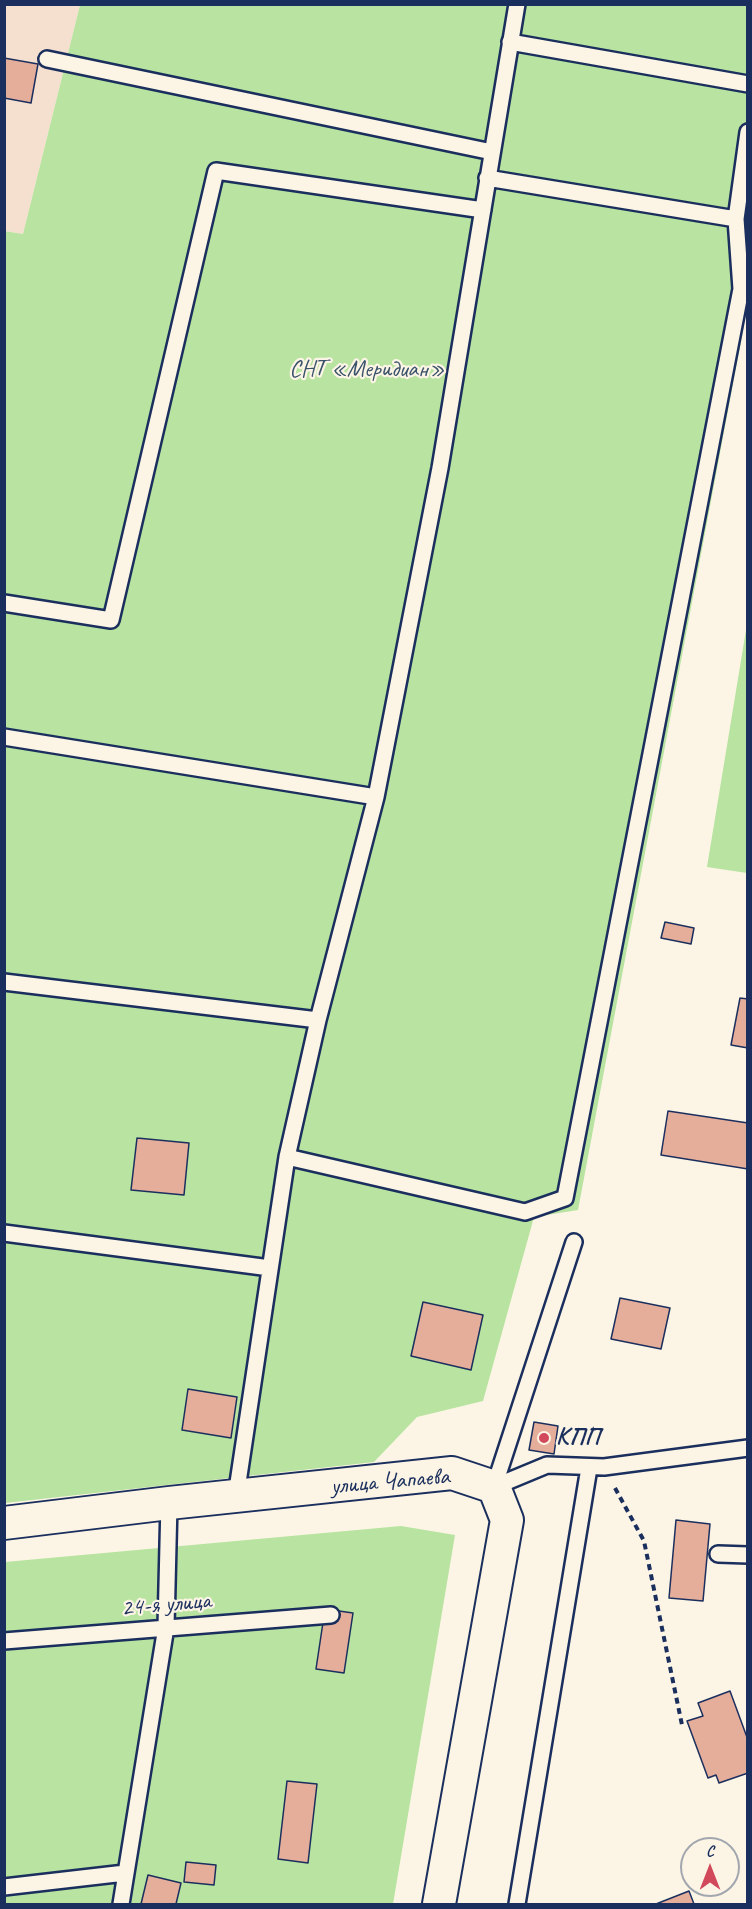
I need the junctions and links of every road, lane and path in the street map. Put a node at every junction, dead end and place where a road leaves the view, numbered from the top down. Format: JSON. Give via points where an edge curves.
{"nodes":[{"id":1,"x":517,"y":4,"type":"edge"},
{"id":2,"x":510,"y":42,"type":"junction"},
{"id":3,"x":47,"y":59,"type":"dead end"},
{"id":4,"x":747,"y":84,"type":"edge"},
{"id":5,"x":747,"y":132,"type":"edge"},
{"id":6,"x":492,"y":152,"type":"junction"},
{"id":7,"x":488,"y":178,"type":"junction"},
{"id":8,"x":483,"y":210,"type":"junction"},
{"id":9,"x":736,"y":219,"type":"junction"},
{"id":10,"x":4,"y":603,"type":"edge"},
{"id":11,"x":4,"y":737,"type":"edge"},
{"id":12,"x":376,"y":797,"type":"junction"},
{"id":13,"x":4,"y":982,"type":"edge"},
{"id":14,"x":318,"y":1020,"type":"junction"},
{"id":15,"x":287,"y":1157,"type":"junction"},
{"id":16,"x":4,"y":1233,"type":"edge"},
{"id":17,"x":574,"y":1242,"type":"dead end"},
{"id":18,"x":270,"y":1268,"type":"junction"},
{"id":19,"x":747,"y":1448,"type":"edge"},
{"id":20,"x":597,"y":1468,"type":"junction"},
{"id":21,"x":494,"y":1487,"type":"junction"},
{"id":22,"x":236,"y":1496,"type":"junction"},
{"id":23,"x":169,"y":1503,"type":"junction"},
{"id":24,"x":4,"y":1523,"type":"edge"},
{"id":25,"x":718,"y":1554,"type":"dead end"},
{"id":26,"x":747,"y":1555,"type":"edge"},
{"id":27,"x":331,"y":1615,"type":"dead end"},
{"id":28,"x":166,"y":1627,"type":"junction"},
{"id":29,"x":4,"y":1641,"type":"edge"},
{"id":30,"x":682,"y":1725,"type":"dead end"},
{"id":31,"x":125,"y":1874,"type":"junction"},
{"id":32,"x":4,"y":1887,"type":"edge"},
{"id":33,"x":121,"y":1905,"type":"edge"},
{"id":34,"x":439,"y":1905,"type":"edge"},
{"id":35,"x":517,"y":1905,"type":"edge"}],
"edges":[{"from":1,"to":2,"type":"lane"},
{"from":2,"to":4,"type":"lane"},
{"from":2,"to":6,"type":"lane"},
{"from":3,"to":6,"type":"lane"},
{"from":5,"to":9,"type":"lane"},
{"from":6,"to":7,"type":"lane"},
{"from":7,"to":8,"type":"lane"},
{"from":7,"to":9,"type":"lane"},
{"from":8,"to":10,"type":"lane","via":[[216,171],[111,620]]},
{"from":8,"to":12,"type":"lane","via":[[440,468]]},
{"from":9,"to":15,"type":"lane","via":[[741,289],[565,1198],[525,1212]]},
{"from":11,"to":12,"type":"lane"},
{"from":12,"to":14,"type":"lane"},
{"from":13,"to":14,"type":"lane"},
{"from":14,"to":15,"type":"lane"},
{"from":15,"to":18,"type":"lane"},
{"from":16,"to":18,"type":"lane"},
{"from":17,"to":21,"type":"lane"},
{"from":18,"to":22,"type":"lane"},
{"from":19,"to":20,"type":"lane"},
{"from":20,"to":21,"type":"lane","via":[[547,1465]]},
{"from":20,"to":30,"type":"path","via":[[644,1541]]},
{"from":20,"to":35,"type":"lane"},
{"from":21,"to":22,"type":"street","name":"улица Чапаева","via":[[452,1473]]},
{"from":21,"to":34,"type":"street","via":[[507,1520]]},
{"from":22,"to":23,"type":"street","name":"улица Чапаева"},
{"from":23,"to":24,"type":"street","name":"улица Чапаева"},
{"from":23,"to":28,"type":"lane"},
{"from":25,"to":26,"type":"lane"},
{"from":27,"to":28,"type":"lane","name":"24-я улица"},
{"from":28,"to":29,"type":"lane","name":"24-я улица"},
{"from":28,"to":31,"type":"lane"},
{"from":31,"to":32,"type":"lane"},
{"from":31,"to":33,"type":"lane"}]}
